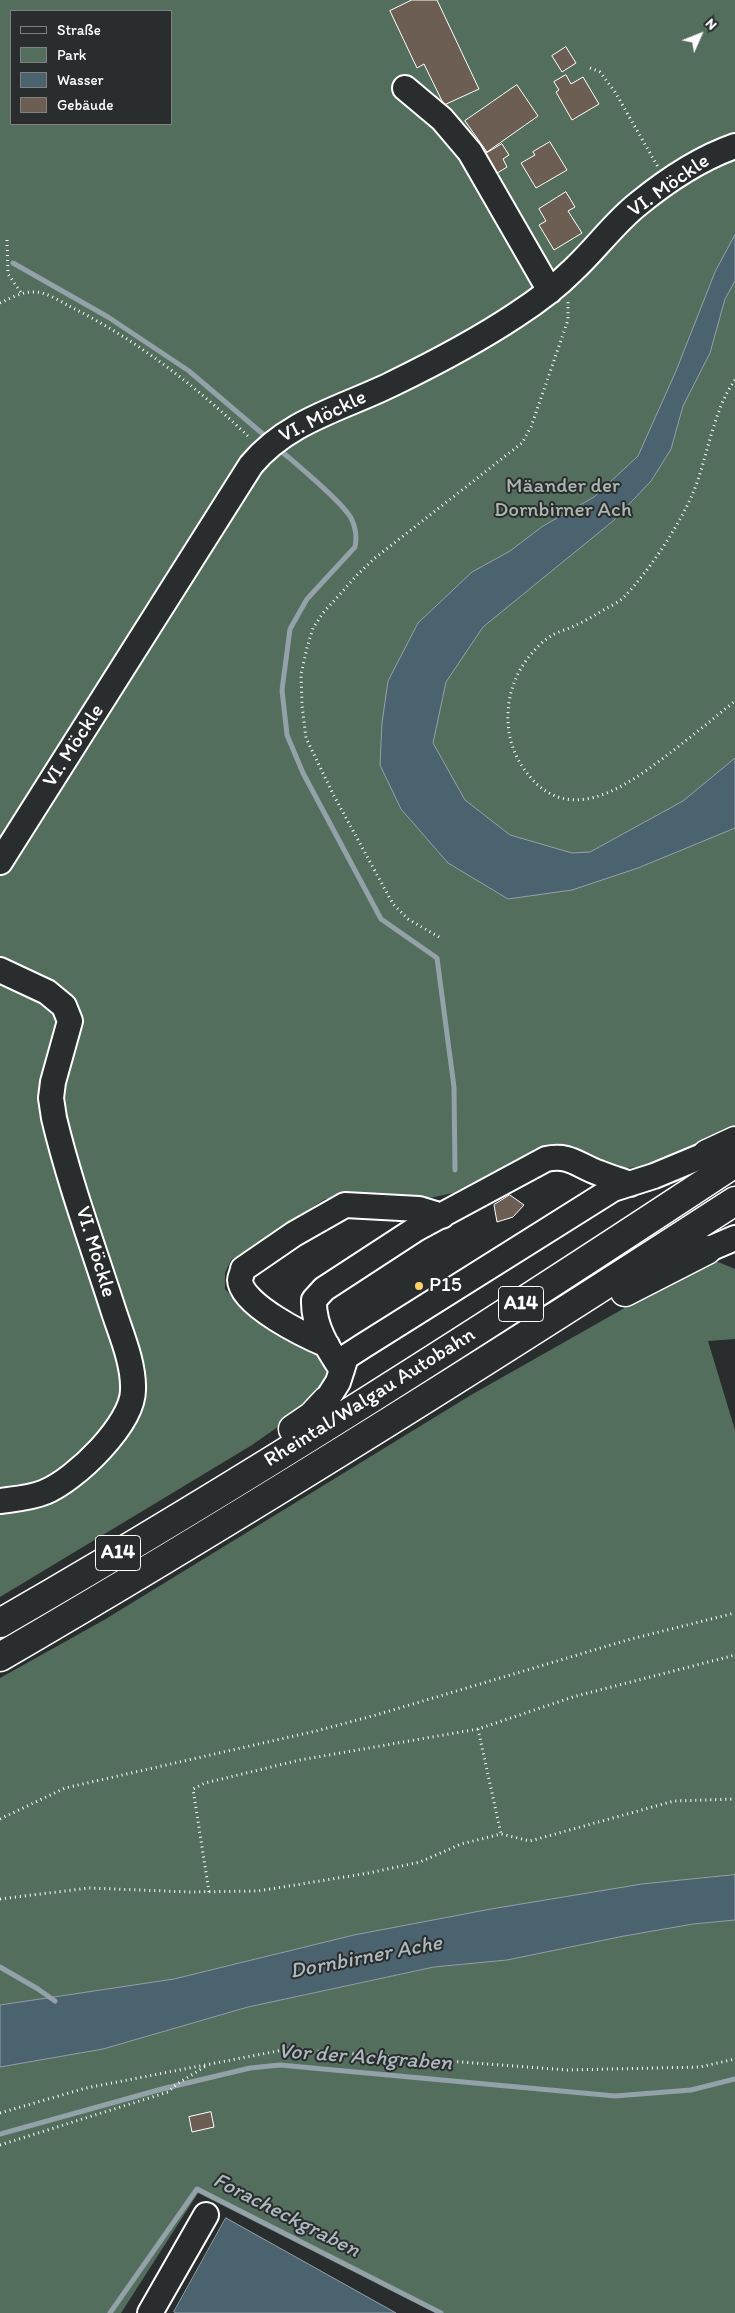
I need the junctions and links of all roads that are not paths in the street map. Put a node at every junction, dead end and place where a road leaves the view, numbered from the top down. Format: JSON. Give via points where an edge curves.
{"nodes":[{"id":1,"x":405,"y":88,"type":"dead end"},
{"id":2,"x":735,"y":146,"type":"edge"},
{"id":3,"x":555,"y":287,"type":"junction"},
{"id":4,"x":0,"y":862,"type":"edge"},
{"id":5,"x":0,"y":970,"type":"edge"},
{"id":6,"x":735,"y":1141,"type":"edge"},
{"id":7,"x":707,"y":1154,"type":"joint"},
{"id":8,"x":735,"y":1163,"type":"edge"},
{"id":9,"x":630,"y":1184,"type":"junction"},
{"id":10,"x":735,"y":1201,"type":"edge"},
{"id":11,"x":442,"y":1216,"type":"junction"},
{"id":12,"x":735,"y":1238,"type":"edge"},
{"id":13,"x":707,"y":1250,"type":"joint"},
{"id":14,"x":549,"y":1322,"type":"junction"},
{"id":15,"x":327,"y":1345,"type":"junction"},
{"id":16,"x":342,"y":1370,"type":"junction"},
{"id":17,"x":326,"y":1401,"type":"joint"},
{"id":18,"x":235,"y":1482,"type":"junction"},
{"id":19,"x":0,"y":1501,"type":"edge"},
{"id":20,"x":0,"y":1623,"type":"edge"},
{"id":21,"x":0,"y":1657,"type":"edge"},
{"id":22,"x":206,"y":2215,"type":"dead end"},
{"id":23,"x":150,"y":2313,"type":"edge"}],
"edges":[{"from":1,"to":3,"type":"street","via":[[442,119],[470,152]]},
{"from":2,"to":3,"type":"street","name":"VI. Möckle","via":[[668,182],[637,204]]},
{"from":3,"to":4,"type":"street","name":"VI. Möckle","via":[[475,340],[394,383],[294,427],[263,450]]},
{"from":5,"to":19,"type":"street","name":"VI. Möckle","via":[[47,992],[64,1006],[70,1021],[53,1082],[54,1118],[126,1353],[133,1389],[127,1415],[101,1448],[73,1475],[45,1492]]},
{"from":6,"to":7,"type":"highway"},
{"from":7,"to":9,"type":"street"},
{"from":8,"to":18,"type":"highway","name":"Rheintal/Walgau Autobahn","number":"A14","via":[[550,1286]]},
{"from":9,"to":11,"type":"street","via":[[559,1156],[546,1159]]},
{"from":9,"to":16,"type":"street","via":[[613,1189],[572,1213],[363,1346],[346,1358]]},
{"from":10,"to":14,"type":"highway","name":"Rheintal/Walgau Autobahn","number":"A14"},
{"from":11,"to":15,"type":"street","via":[[416,1229],[324,1289],[314,1300],[314,1312]]},
{"from":11,"to":15,"type":"street","via":[[419,1209],[345,1205],[294,1234],[243,1269],[240,1281],[246,1294],[267,1312]]},
{"from":12,"to":13,"type":"street"},
{"from":13,"to":14,"type":"highway","via":[[610,1299],[574,1322]]},
{"from":14,"to":21,"type":"highway","name":"Rheintal/Walgau Autobahn","number":"A14","via":[[217,1529]]},
{"from":15,"to":16,"type":"street"},
{"from":16,"to":17,"type":"street"},
{"from":17,"to":18,"type":"highway","via":[[312,1416],[263,1450]]},
{"from":18,"to":20,"type":"highway","name":"Rheintal/Walgau Autobahn","number":"A14"},
{"from":22,"to":23,"type":"street"}]}
